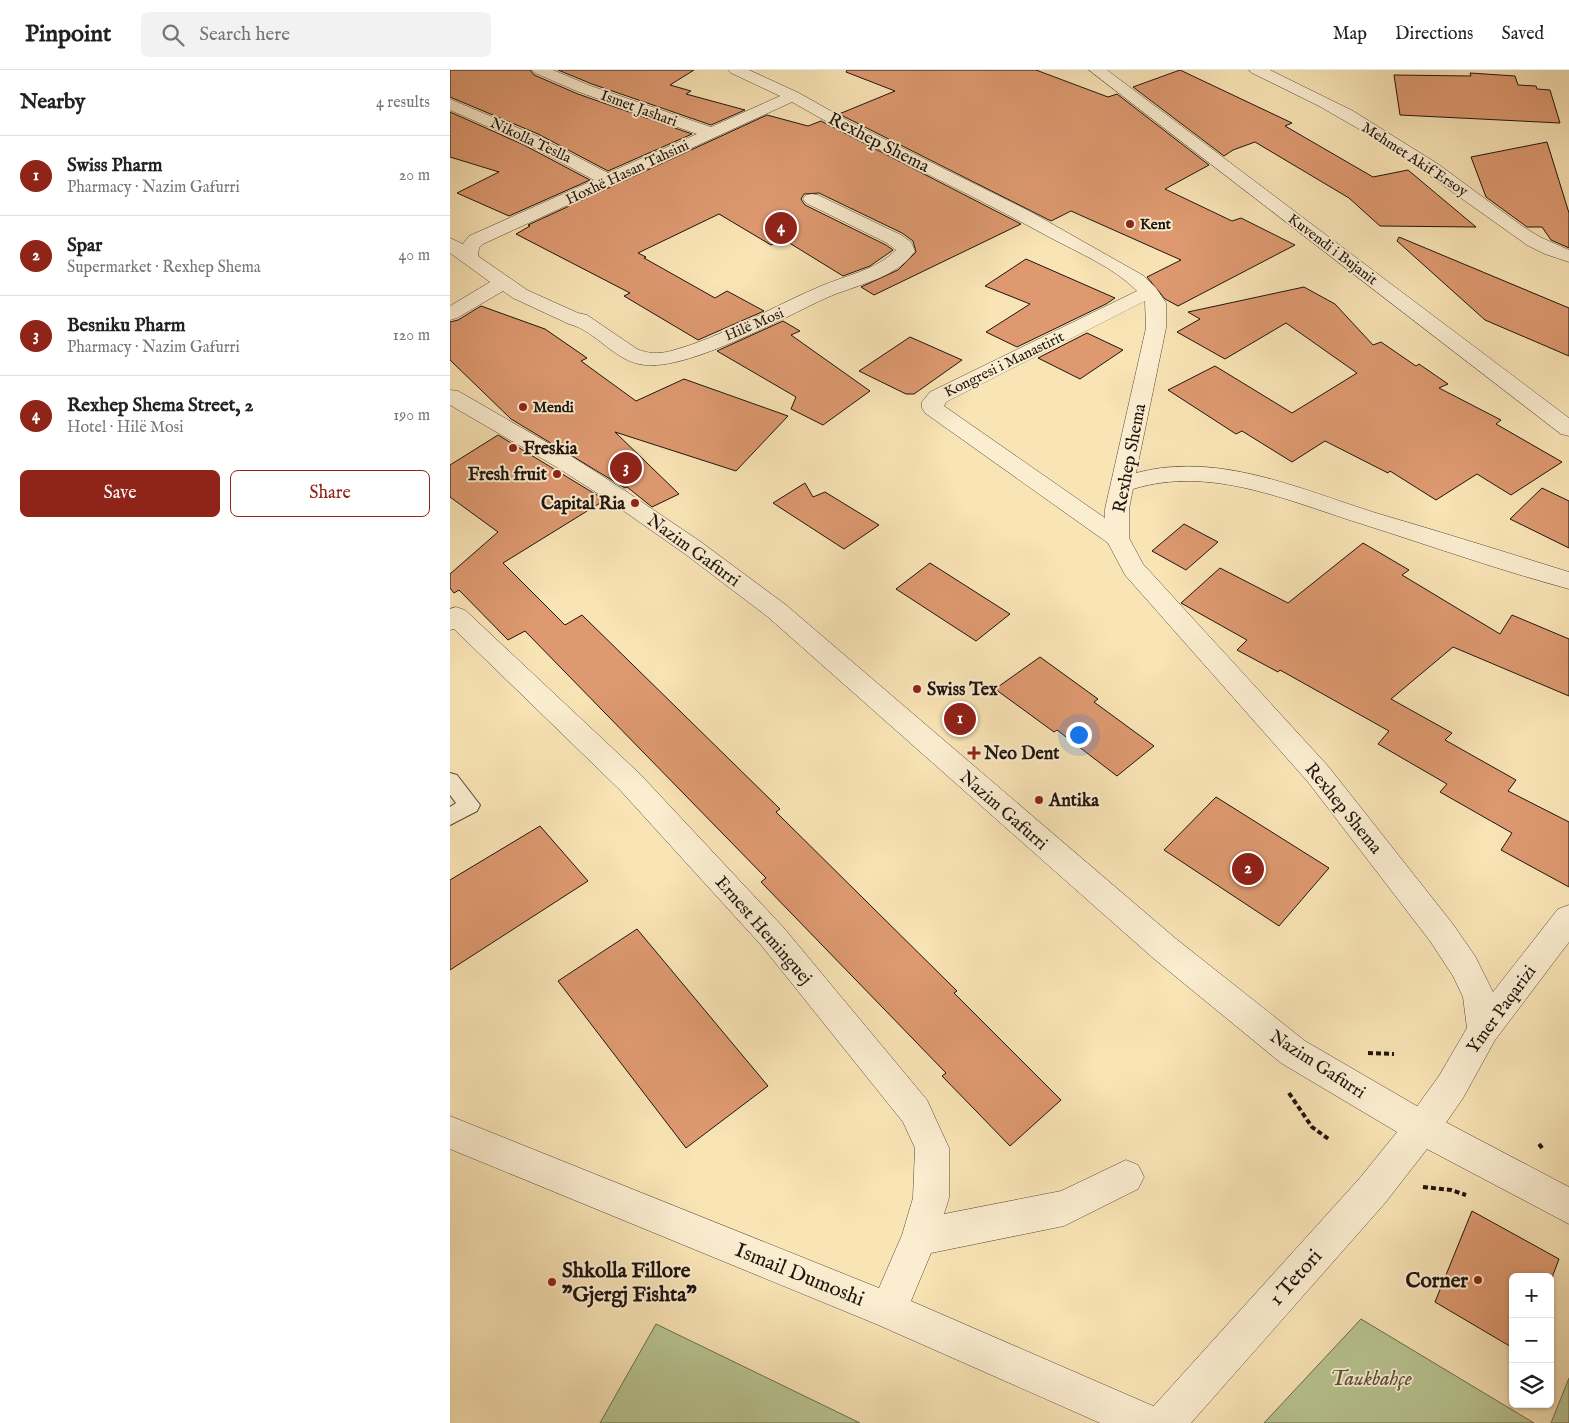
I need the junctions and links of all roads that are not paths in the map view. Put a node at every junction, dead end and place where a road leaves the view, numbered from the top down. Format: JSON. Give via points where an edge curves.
{"nodes":[{"id":1,"x":540,"y":70,"type":"edge"},
{"id":2,"x":736,"y":70,"type":"edge"},
{"id":3,"x":1097,"y":70,"type":"edge"},
{"id":4,"x":1257,"y":70,"type":"edge"},
{"id":5,"x":793,"y":96,"type":"junction"},
{"id":6,"x":450,"y":104,"type":"edge"},
{"id":7,"x":711,"y":133,"type":"junction"},
{"id":8,"x":609,"y":181,"type":"junction"},
{"id":9,"x":812,"y":198,"type":"dead end"},
{"id":10,"x":450,"y":244,"type":"edge"},
{"id":11,"x":469,"y":256,"type":"junction"},
{"id":12,"x":1569,"y":256,"type":"edge"},
{"id":13,"x":503,"y":282,"type":"junction"},
{"id":14,"x":1149,"y":292,"type":"junction"},
{"id":15,"x":450,"y":314,"type":"edge"},
{"id":16,"x":450,"y":396,"type":"edge"},
{"id":17,"x":1569,"y":429,"type":"edge"},
{"id":18,"x":1123,"y":484,"type":"junction"},
{"id":19,"x":1117,"y":538,"type":"junction"},
{"id":20,"x":1569,"y":581,"type":"edge"},
{"id":21,"x":450,"y":621,"type":"edge"},
{"id":22,"x":450,"y":781,"type":"edge"},
{"id":23,"x":450,"y":817,"type":"edge"},
{"id":24,"x":1569,"y":918,"type":"edge"},
{"id":25,"x":1483,"y":1030,"type":"junction"},
{"id":26,"x":1422,"y":1128,"type":"junction"},
{"id":27,"x":450,"y":1132,"type":"edge"},
{"id":28,"x":1126,"y":1177,"type":"dead end"},
{"id":29,"x":1569,"y":1206,"type":"edge"},
{"id":30,"x":919,"y":1237,"type":"junction"},
{"id":31,"x":888,"y":1310,"type":"junction"},
{"id":32,"x":1146,"y":1423,"type":"edge"},
{"id":33,"x":1165,"y":1423,"type":"edge"}],
"edges":[{"from":1,"to":7,"type":"street","name":"Ismet Jashari"},
{"from":2,"to":5,"type":"street","name":"Rexhep Shema"},
{"from":3,"to":17,"type":"street","name":"Kuvendi i Bujanit"},
{"from":4,"to":12,"type":"street","name":"Mehmet Akif Ersoy","via":[[1379,134],[1533,241]]},
{"from":5,"to":7,"type":"street","name":"Hoxhë Hasan Tahsini"},
{"from":5,"to":14,"type":"street","name":"Rexhep Shema","via":[[846,127],[1098,256],[1137,280]]},
{"from":6,"to":8,"type":"street","name":"Nikolla Teslla","via":[[537,141]]},
{"from":7,"to":8,"type":"street","name":"Hoxhë Hasan Tahsini"},
{"from":8,"to":11,"type":"street","name":"Hoxhë Hasan Tahsini","via":[[476,240],[470,247]]},
{"from":9,"to":13,"type":"street","name":"Hilë Mosi","via":[[894,239],[906,251],[890,265],[760,323],[679,354],[642,359],[580,319],[538,303]]},
{"from":10,"to":11,"type":"street"},
{"from":11,"to":13,"type":"street"},
{"from":13,"to":15,"type":"street"},
{"from":14,"to":18,"type":"street","name":"Rexhep Shema","via":[[1156,303],[1156,328]]},
{"from":14,"to":19,"type":"street","name":"Kongresi i Manastirit","via":[[933,402],[933,408]]},
{"from":16,"to":26,"type":"street","name":"Nazim Gafurri","via":[[616,495],[769,605],[1164,948],[1293,1052]]},
{"from":18,"to":19,"type":"street","name":"Rexhep Shema","via":[[1117,510]]},
{"from":18,"to":20,"type":"street","via":[[1173,472],[1210,473],[1247,480]]},
{"from":19,"to":25,"type":"street","name":"Rexhep Shema","via":[[1134,569],[1318,774],[1441,932],[1479,996]]},
{"from":21,"to":30,"type":"street","name":"Ernest Heminguej","via":[[456,616],[630,782],[772,936],[915,1111],[932,1148],[931,1198]]},
{"from":22,"to":23,"type":"lane","via":[[470,806]]},
{"from":24,"to":25,"type":"street","name":"Ymer Paqarizi"},
{"from":25,"to":26,"type":"street","name":"Ymer Paqarizi"},
{"from":26,"to":29,"type":"street","name":"Nazim Gafurri"},
{"from":26,"to":33,"type":"street","name":"1 Tetori","via":[[1372,1192]]},
{"from":27,"to":31,"type":"street","name":"Ismail Dumoshi"},
{"from":28,"to":30,"type":"street","via":[[1064,1208]]},
{"from":30,"to":31,"type":"street","name":"Ernest Heminguej"},
{"from":31,"to":32,"type":"street","name":"Ismail Dumoshi"}]}
